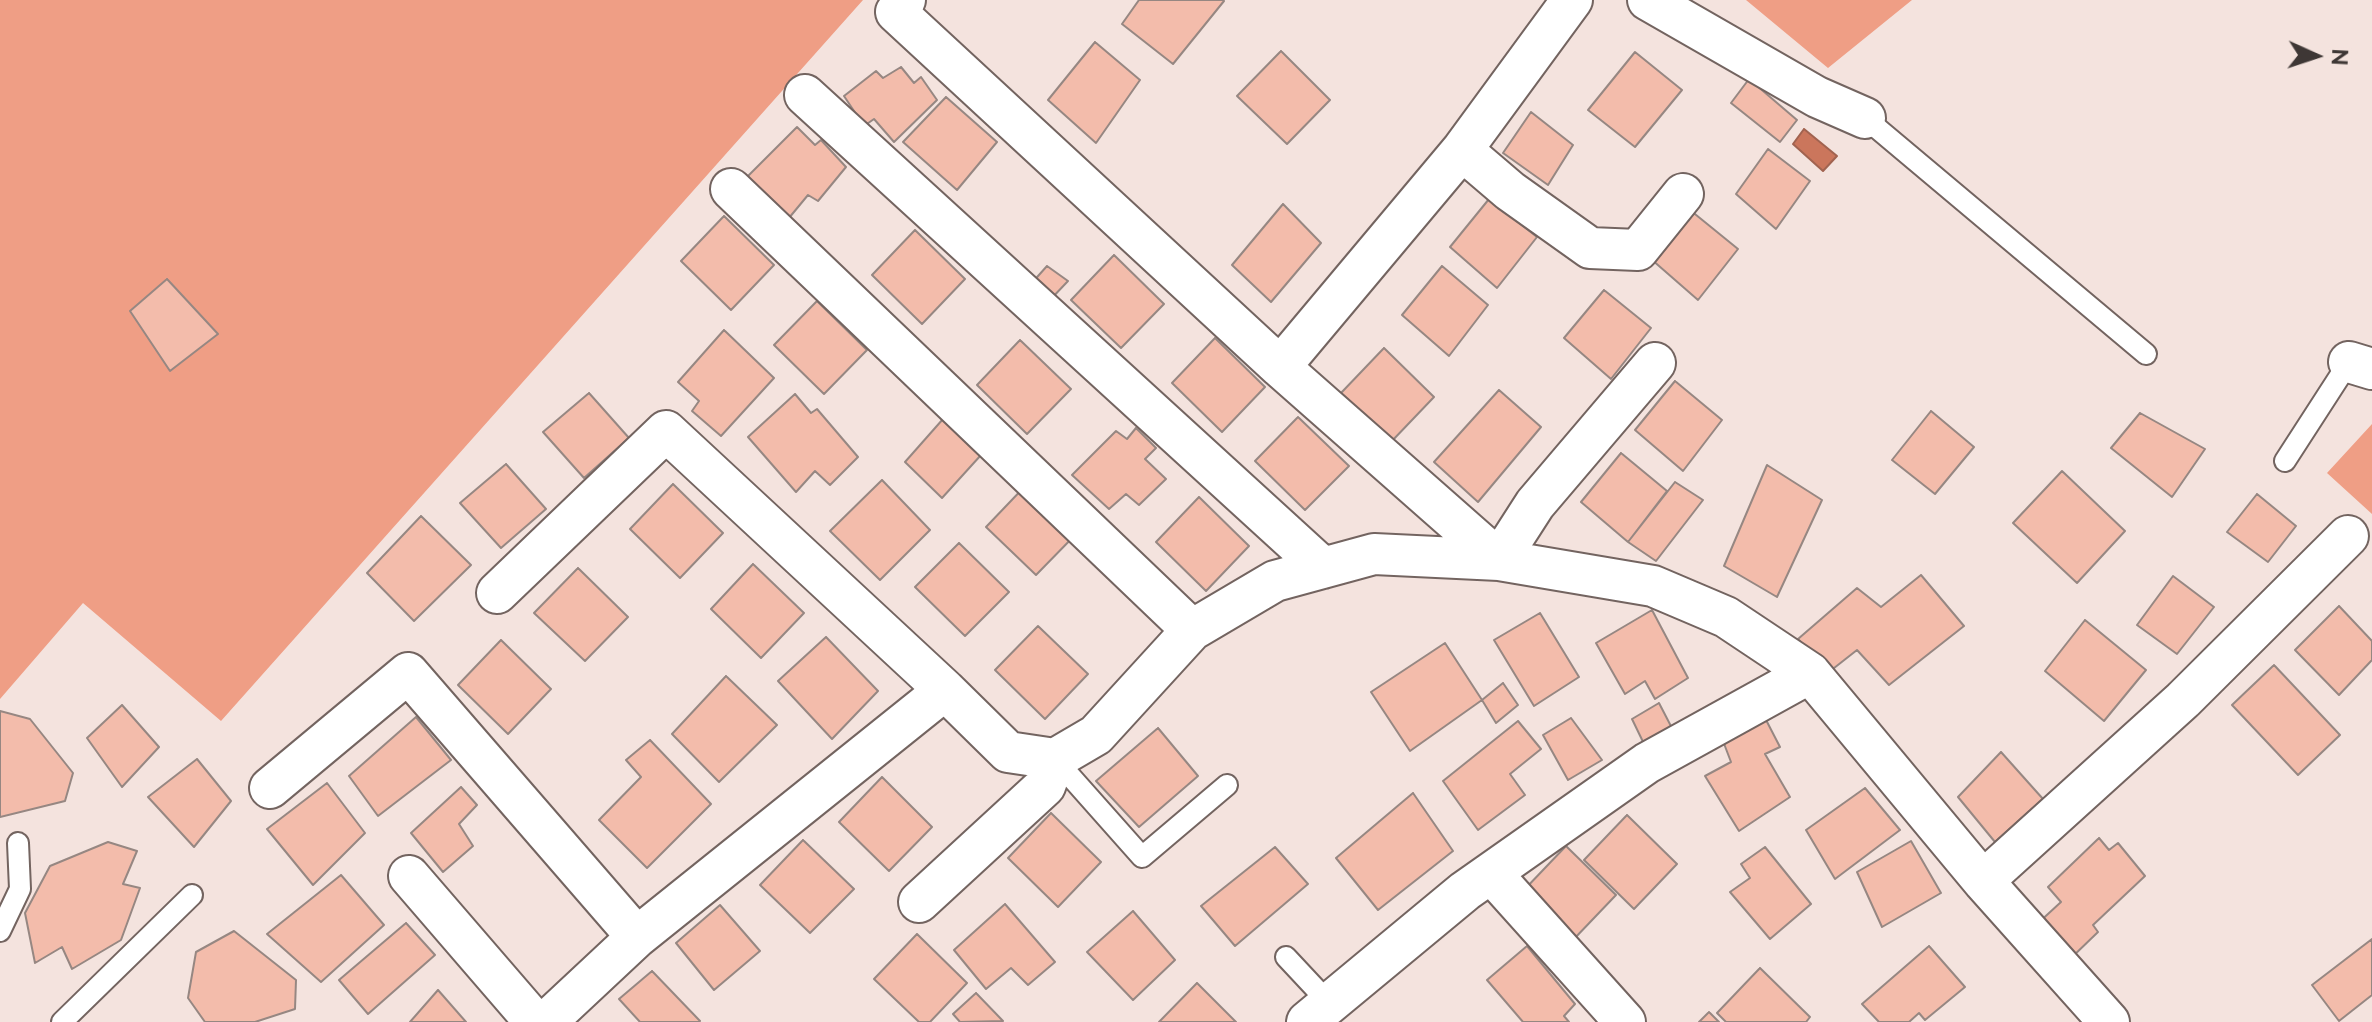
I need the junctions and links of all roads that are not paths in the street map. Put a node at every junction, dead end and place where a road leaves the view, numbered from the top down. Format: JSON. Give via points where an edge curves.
{"nodes":[{"id":1,"x":905,"y":0,"type":"edge"},
{"id":2,"x":1572,"y":0,"type":"edge"},
{"id":3,"x":1648,"y":0,"type":"edge"},
{"id":4,"x":805,"y":95,"type":"dead end"},
{"id":5,"x":1865,"y":118,"type":"joint"},
{"id":6,"x":1462,"y":150,"type":"junction"},
{"id":7,"x":731,"y":189,"type":"dead end"},
{"id":8,"x":1683,"y":194,"type":"dead end"},
{"id":9,"x":2146,"y":354,"type":"dead end"},
{"id":10,"x":1655,"y":363,"type":"dead end"},
{"id":11,"x":2361,"y":366,"type":"edge"},
{"id":12,"x":1280,"y":367,"type":"junction"},
{"id":13,"x":2285,"y":461,"type":"dead end"},
{"id":14,"x":2348,"y":536,"type":"dead end"},
{"id":15,"x":1499,"y":560,"type":"junction"},
{"id":16,"x":1323,"y":568,"type":"junction"},
{"id":17,"x":497,"y":593,"type":"dead end"},
{"id":18,"x":1192,"y":630,"type":"junction"},
{"id":19,"x":1810,"y":673,"type":"junction"},
{"id":20,"x":945,"y":690,"type":"junction"},
{"id":21,"x":1055,"y":759,"type":"junction"},
{"id":22,"x":1227,"y":785,"type":"dead end"},
{"id":23,"x":270,"y":788,"type":"dead end"},
{"id":24,"x":18,"y":843,"type":"dead end"},
{"id":25,"x":1492,"y":874,"type":"junction"},
{"id":26,"x":409,"y":876,"type":"dead end"},
{"id":27,"x":1983,"y":881,"type":"junction"},
{"id":28,"x":192,"y":895,"type":"dead end"},
{"id":29,"x":919,"y":902,"type":"dead end"},
{"id":30,"x":0,"y":931,"type":"edge"},
{"id":31,"x":637,"y":937,"type":"junction"},
{"id":32,"x":1286,"y":957,"type":"dead end"},
{"id":33,"x":1317,"y":1016,"type":"edge"},
{"id":34,"x":62,"y":1022,"type":"edge"},
{"id":35,"x":535,"y":1022,"type":"edge"},
{"id":36,"x":546,"y":1022,"type":"edge"},
{"id":37,"x":1625,"y":1022,"type":"edge"},
{"id":38,"x":2109,"y":1022,"type":"edge"}],
"edges":[{"from":1,"to":12,"type":"street","via":[[896,12]]},
{"from":2,"to":6,"type":"street"},
{"from":3,"to":5,"type":"street","via":[[1817,97]]},
{"from":4,"to":16,"type":"street"},
{"from":5,"to":9,"type":"lane"},
{"from":6,"to":8,"type":"street","via":[[1590,248],[1638,250]]},
{"from":6,"to":12,"type":"street"},
{"from":7,"to":18,"type":"street"},
{"from":10,"to":15,"type":"street","via":[[1535,504]]},
{"from":11,"to":13,"type":"lane"},
{"from":12,"to":15,"type":"street"},
{"from":14,"to":27,"type":"street","via":[[2183,700]]},
{"from":15,"to":16,"type":"street","via":[[1374,554]]},
{"from":15,"to":19,"type":"street","via":[[1653,586],[1726,617]]},
{"from":16,"to":18,"type":"street","via":[[1275,581]]},
{"from":17,"to":20,"type":"street","via":[[666,431]]},
{"from":18,"to":21,"type":"street","via":[[1096,735]]},
{"from":19,"to":25,"type":"street","via":[[1647,763]]},
{"from":19,"to":27,"type":"street"},
{"from":20,"to":21,"type":"street","via":[[1008,752]]},
{"from":20,"to":31,"type":"street"},
{"from":21,"to":22,"type":"lane","via":[[1142,857]]},
{"from":21,"to":29,"type":"street","via":[[1045,786]]},
{"from":23,"to":31,"type":"street","via":[[408,673]]},
{"from":24,"to":30,"type":"lane","via":[[20,889]]},
{"from":25,"to":33,"type":"street"},
{"from":25,"to":37,"type":"street"},
{"from":26,"to":35,"type":"street"},
{"from":27,"to":38,"type":"street"},
{"from":28,"to":34,"type":"lane"},
{"from":31,"to":36,"type":"street"},
{"from":32,"to":33,"type":"lane"}]}
